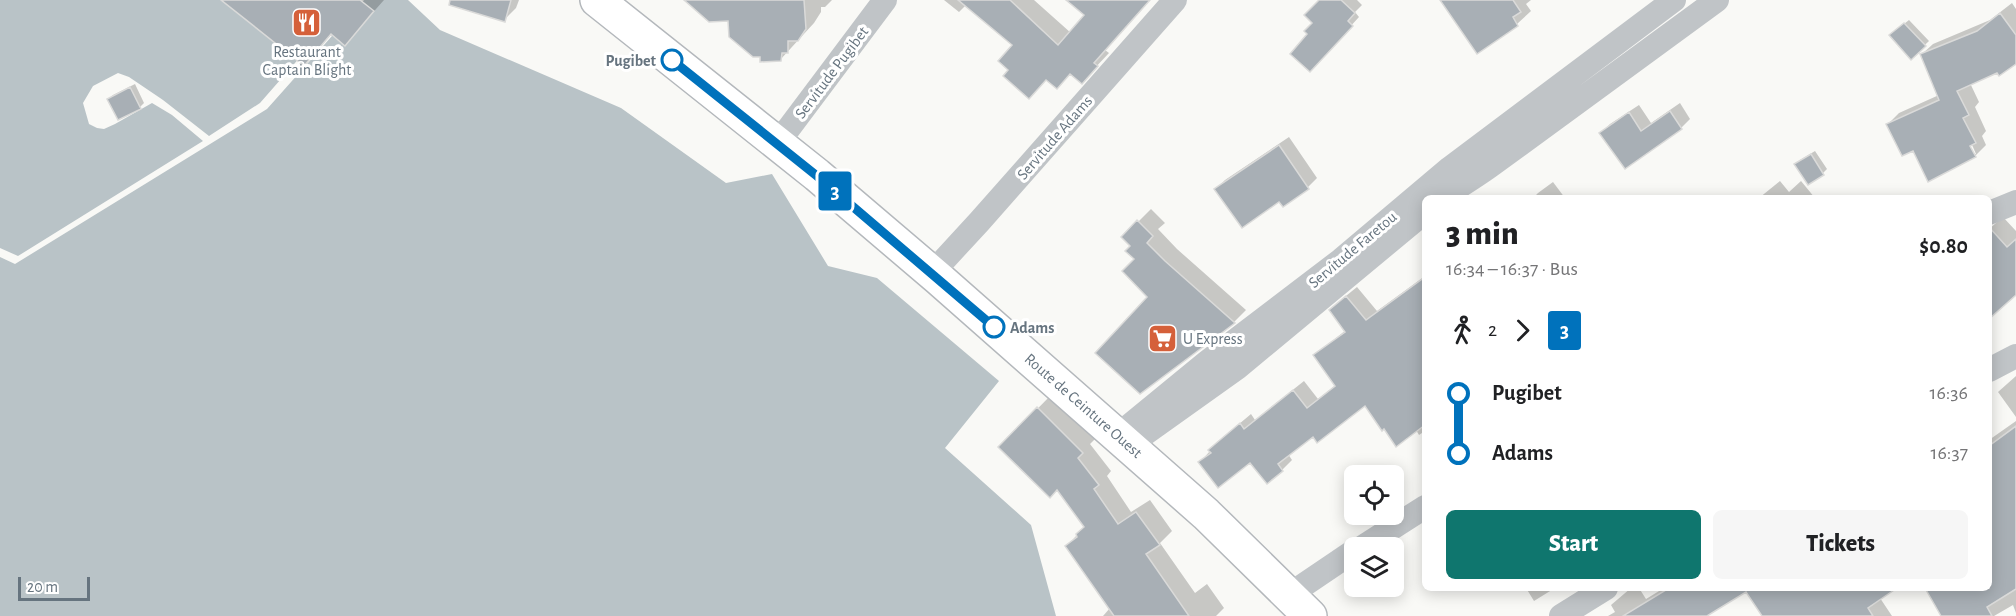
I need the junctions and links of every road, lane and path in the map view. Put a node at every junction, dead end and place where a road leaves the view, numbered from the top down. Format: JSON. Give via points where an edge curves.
{"nodes":[{"id":1,"x":597,"y":0,"type":"edge"},
{"id":2,"x":885,"y":0,"type":"edge"},
{"id":3,"x":1175,"y":0,"type":"edge"},
{"id":4,"x":1674,"y":0,"type":"edge"},
{"id":5,"x":1717,"y":0,"type":"edge"},
{"id":6,"x":775,"y":142,"type":"junction"},
{"id":7,"x":1448,"y":195,"type":"edge"},
{"id":8,"x":2016,"y":202,"type":"edge"},
{"id":9,"x":1992,"y":212,"type":"edge"},
{"id":10,"x":1422,"y":214,"type":"edge"},
{"id":11,"x":932,"y":273,"type":"junction"},
{"id":12,"x":2016,"y":356,"type":"edge"},
{"id":13,"x":1992,"y":368,"type":"edge"},
{"id":14,"x":1124,"y":440,"type":"junction"},
{"id":15,"x":1422,"y":509,"type":"edge"},
{"id":16,"x":1377,"y":537,"type":"edge"},
{"id":17,"x":1344,"y":561,"type":"edge"},
{"id":18,"x":1601,"y":591,"type":"edge"},
{"id":19,"x":1300,"y":605,"type":"edge"},
{"id":20,"x":1560,"y":616,"type":"edge"}],
"edges":[{"from":1,"to":6,"type":"main road","name":"Route de Ceinture Ouest"},
{"from":2,"to":6,"type":"street","name":"Servitude Pugibet"},
{"from":3,"to":11,"type":"street","name":"Servitude Adams"},
{"from":4,"to":14,"type":"street","name":"Servitude Faretou","via":[[1450,168],[1341,260],[1207,362]]},
{"from":5,"to":7,"type":"street"},
{"from":6,"to":11,"type":"main road","name":"Route de Ceinture Ouest"},
{"from":8,"to":9,"type":"street"},
{"from":10,"to":14,"type":"street","name":"Servitude Faretou","via":[[1237,368]]},
{"from":11,"to":14,"type":"main road","name":"Route de Ceinture Ouest"},
{"from":12,"to":13,"type":"street"},
{"from":14,"to":19,"type":"main road","name":"Route de Ceinture Ouest"},
{"from":15,"to":16,"type":"street"},
{"from":17,"to":19,"type":"street"},
{"from":18,"to":20,"type":"street"}]}
